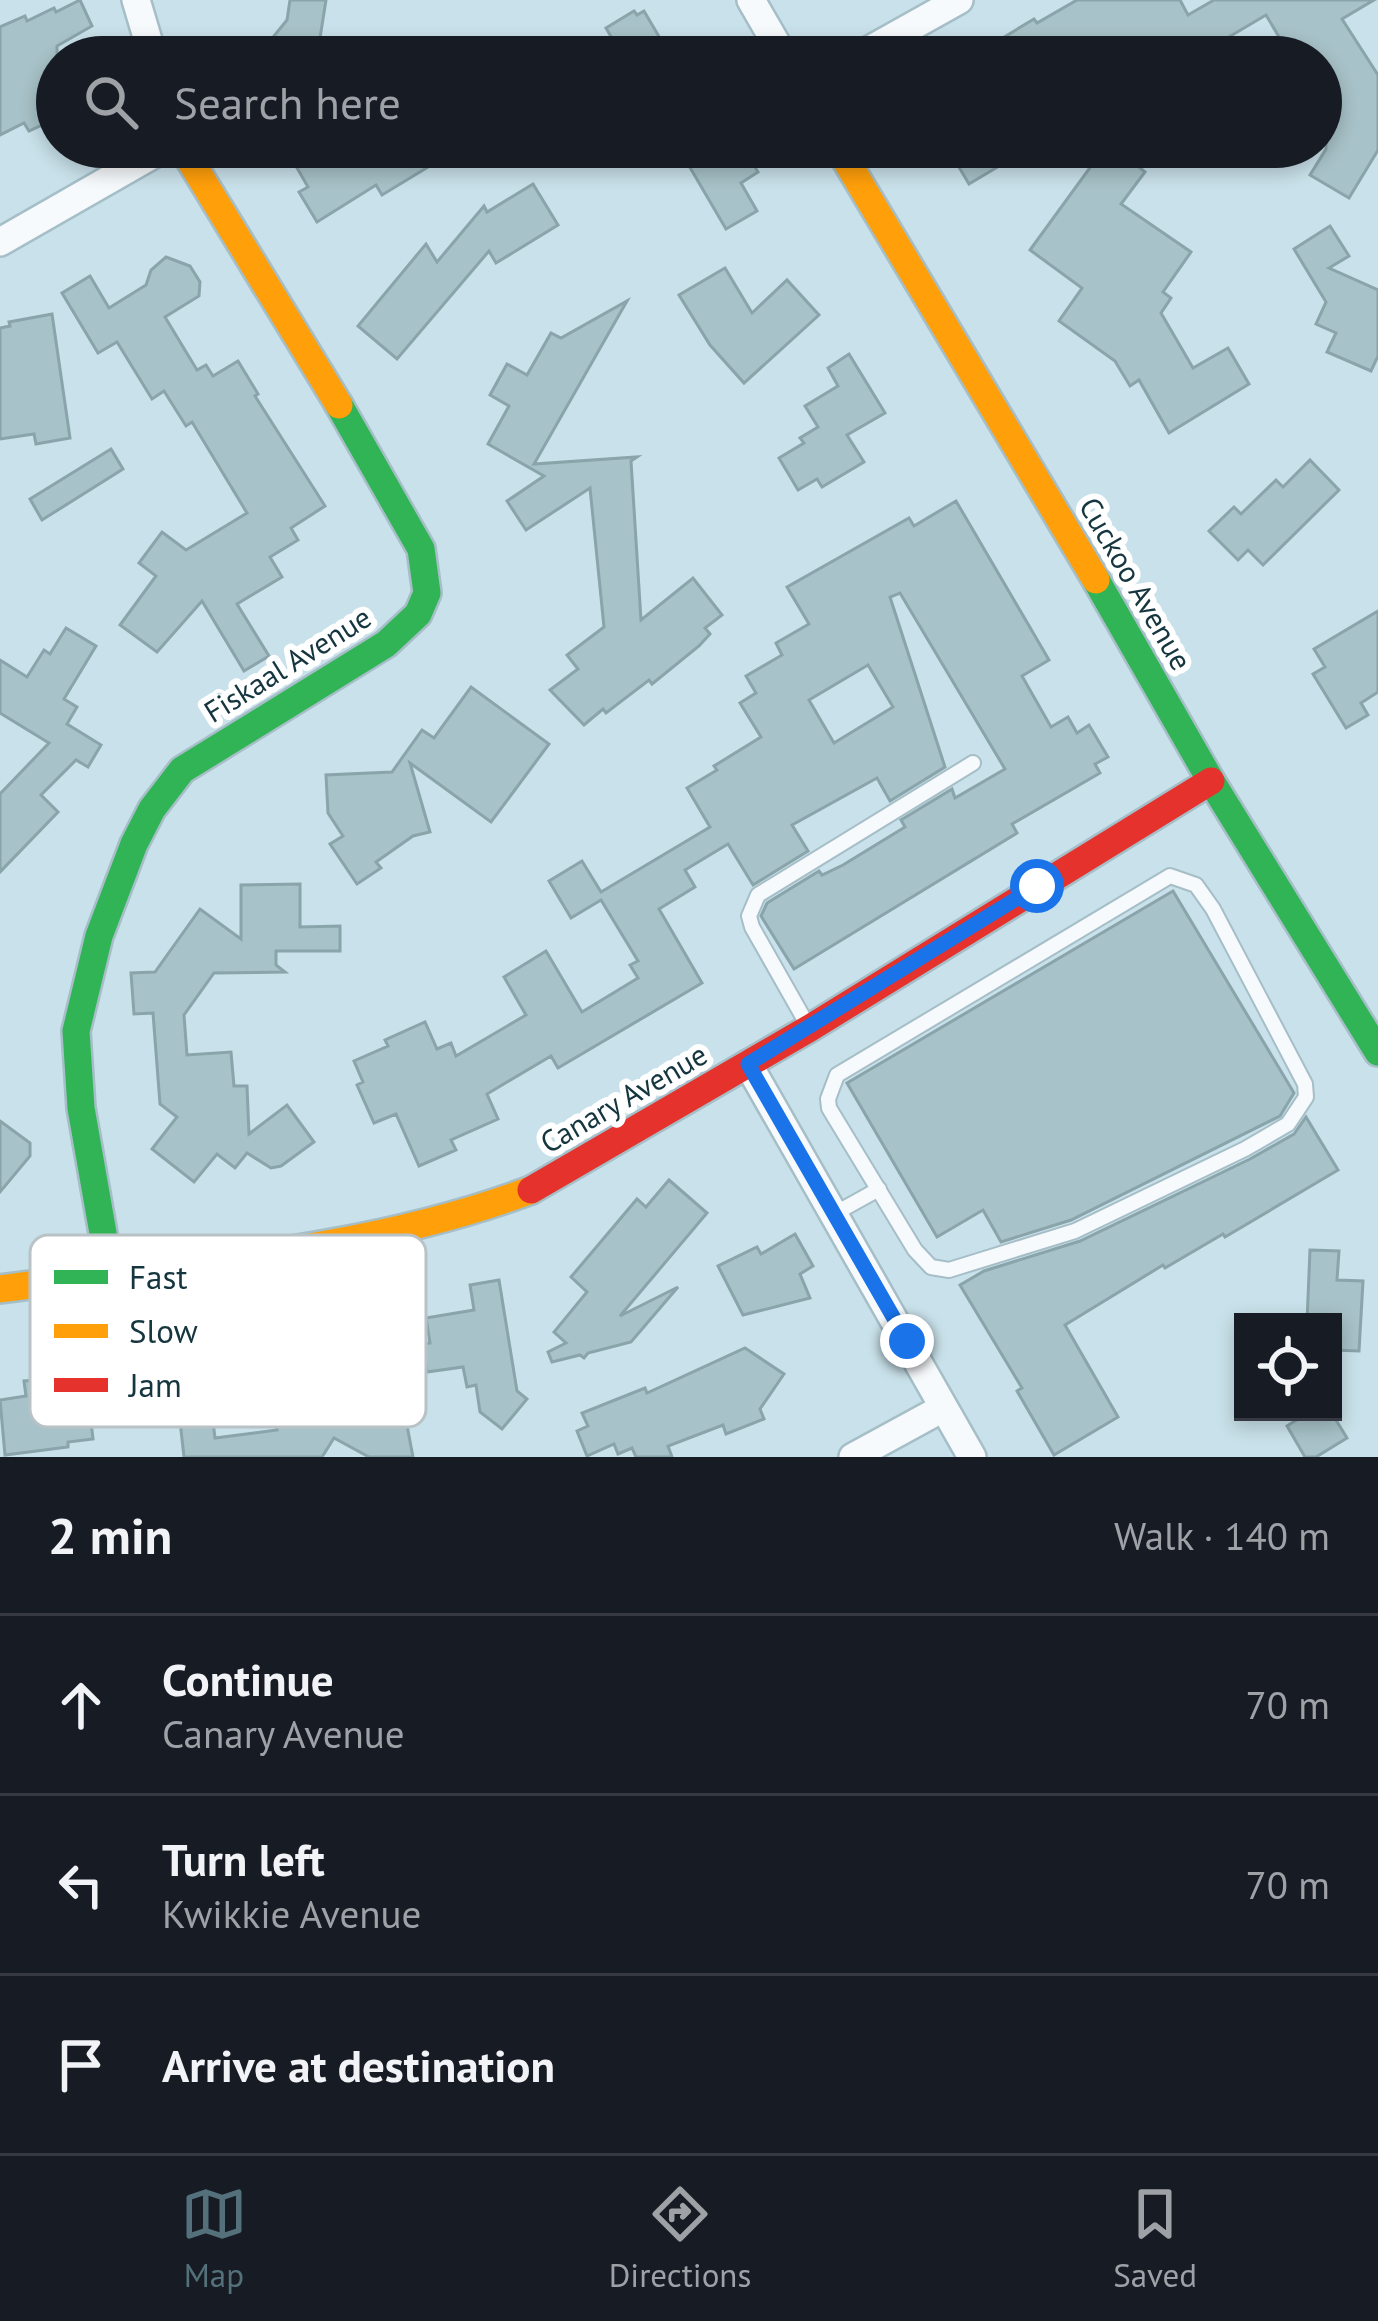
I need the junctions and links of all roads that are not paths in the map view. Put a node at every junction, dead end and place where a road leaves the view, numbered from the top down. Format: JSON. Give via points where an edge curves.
{"nodes":[{"id":1,"x":136,"y":0,"type":"edge"},
{"id":2,"x":751,"y":0,"type":"edge"},
{"id":3,"x":959,"y":0,"type":"edge"},
{"id":4,"x":146,"y":36,"type":"edge"},
{"id":5,"x":772,"y":36,"type":"edge"},
{"id":6,"x":895,"y":36,"type":"edge"},
{"id":7,"x":129,"y":168,"type":"edge"},
{"id":8,"x":195,"y":168,"type":"edge"},
{"id":9,"x":850,"y":168,"type":"edge"},
{"id":10,"x":0,"y":242,"type":"edge"},
{"id":11,"x":973,"y":763,"type":"dead end"},
{"id":12,"x":1211,"y":781,"type":"junction"},
{"id":13,"x":810,"y":1028,"type":"junction"},
{"id":14,"x":1378,"y":1052,"type":"edge"},
{"id":15,"x":748,"y":1064,"type":"junction"},
{"id":16,"x":879,"y":1190,"type":"junction"},
{"id":17,"x":834,"y":1214,"type":"junction"},
{"id":18,"x":104,"y":1235,"type":"edge"},
{"id":19,"x":361,"y":1235,"type":"edge"},
{"id":20,"x":30,"y":1285,"type":"edge"},
{"id":21,"x":0,"y":1289,"type":"edge"},
{"id":22,"x":943,"y":1408,"type":"junction"},
{"id":23,"x":853,"y":1457,"type":"edge"},
{"id":24,"x":972,"y":1457,"type":"edge"}],
"edges":[{"from":1,"to":4,"type":"street"},
{"from":2,"to":5,"type":"street"},
{"from":3,"to":6,"type":"street"},
{"from":7,"to":10,"type":"street"},
{"from":8,"to":18,"type":"street","name":"Fiskaal Avenue","via":[[430,575],[411,624],[182,770],[142,825],[78,1011],[75,1050]]},
{"from":9,"to":12,"type":"street","name":"Cuckoo Avenue"},
{"from":11,"to":13,"type":"lane","via":[[758,895],[752,927]]},
{"from":12,"to":13,"type":"street","name":"Canary Avenue"},
{"from":12,"to":14,"type":"street","name":"Cuckoo Avenue"},
{"from":13,"to":15,"type":"street","name":"Canary Avenue"},
{"from":15,"to":17,"type":"street"},
{"from":15,"to":19,"type":"street","name":"Canary Avenue","via":[[538,1187],[475,1211]]},
{"from":16,"to":16,"type":"lane","via":[[921,1258],[949,1270],[1075,1231],[1288,1124],[1306,1097],[1305,1084],[1204,892],[1170,876],[845,1067],[829,1108]]},
{"from":16,"to":17,"type":"lane"},
{"from":17,"to":22,"type":"street"},
{"from":20,"to":21,"type":"street","name":"Canary Avenue"},
{"from":22,"to":23,"type":"street"},
{"from":22,"to":24,"type":"street"}]}
